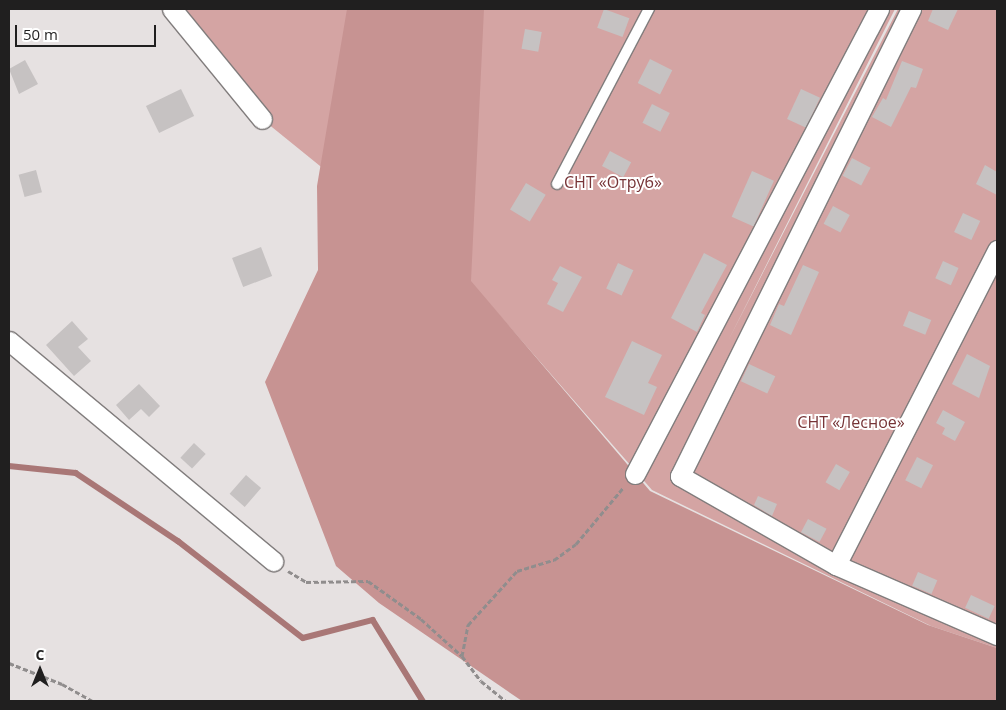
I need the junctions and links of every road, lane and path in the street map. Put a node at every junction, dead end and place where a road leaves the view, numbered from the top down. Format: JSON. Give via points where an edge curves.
{"nodes":[{"id":1,"x":172,"y":9,"type":"edge"},
{"id":2,"x":649,"y":9,"type":"edge"},
{"id":3,"x":879,"y":9,"type":"edge"},
{"id":4,"x":911,"y":9,"type":"edge"},
{"id":5,"x":262,"y":119,"type":"dead end"},
{"id":6,"x":557,"y":184,"type":"dead end"},
{"id":7,"x":997,"y":250,"type":"edge"},
{"id":8,"x":9,"y":341,"type":"edge"},
{"id":9,"x":635,"y":474,"type":"joint"},
{"id":10,"x":273,"y":561,"type":"joint"},
{"id":11,"x":836,"y":565,"type":"junction"},
{"id":12,"x":997,"y":635,"type":"edge"},
{"id":13,"x":462,"y":656,"type":"junction"},
{"id":14,"x":9,"y":663,"type":"edge"},
{"id":15,"x":92,"y":701,"type":"edge"},
{"id":16,"x":506,"y":701,"type":"edge"}],
"edges":[{"from":1,"to":5,"type":"street"},
{"from":2,"to":6,"type":"lane"},
{"from":3,"to":9,"type":"street"},
{"from":4,"to":11,"type":"street","via":[[680,476]]},
{"from":7,"to":11,"type":"street"},
{"from":8,"to":10,"type":"street"},
{"from":9,"to":13,"type":"path","via":[[576,544],[554,560],[517,571],[468,625]]},
{"from":10,"to":13,"type":"path","via":[[306,582],[368,581],[421,619]]},
{"from":11,"to":12,"type":"street"},
{"from":13,"to":16,"type":"path","via":[[481,681]]},
{"from":14,"to":15,"type":"path","via":[[62,684]]}]}
